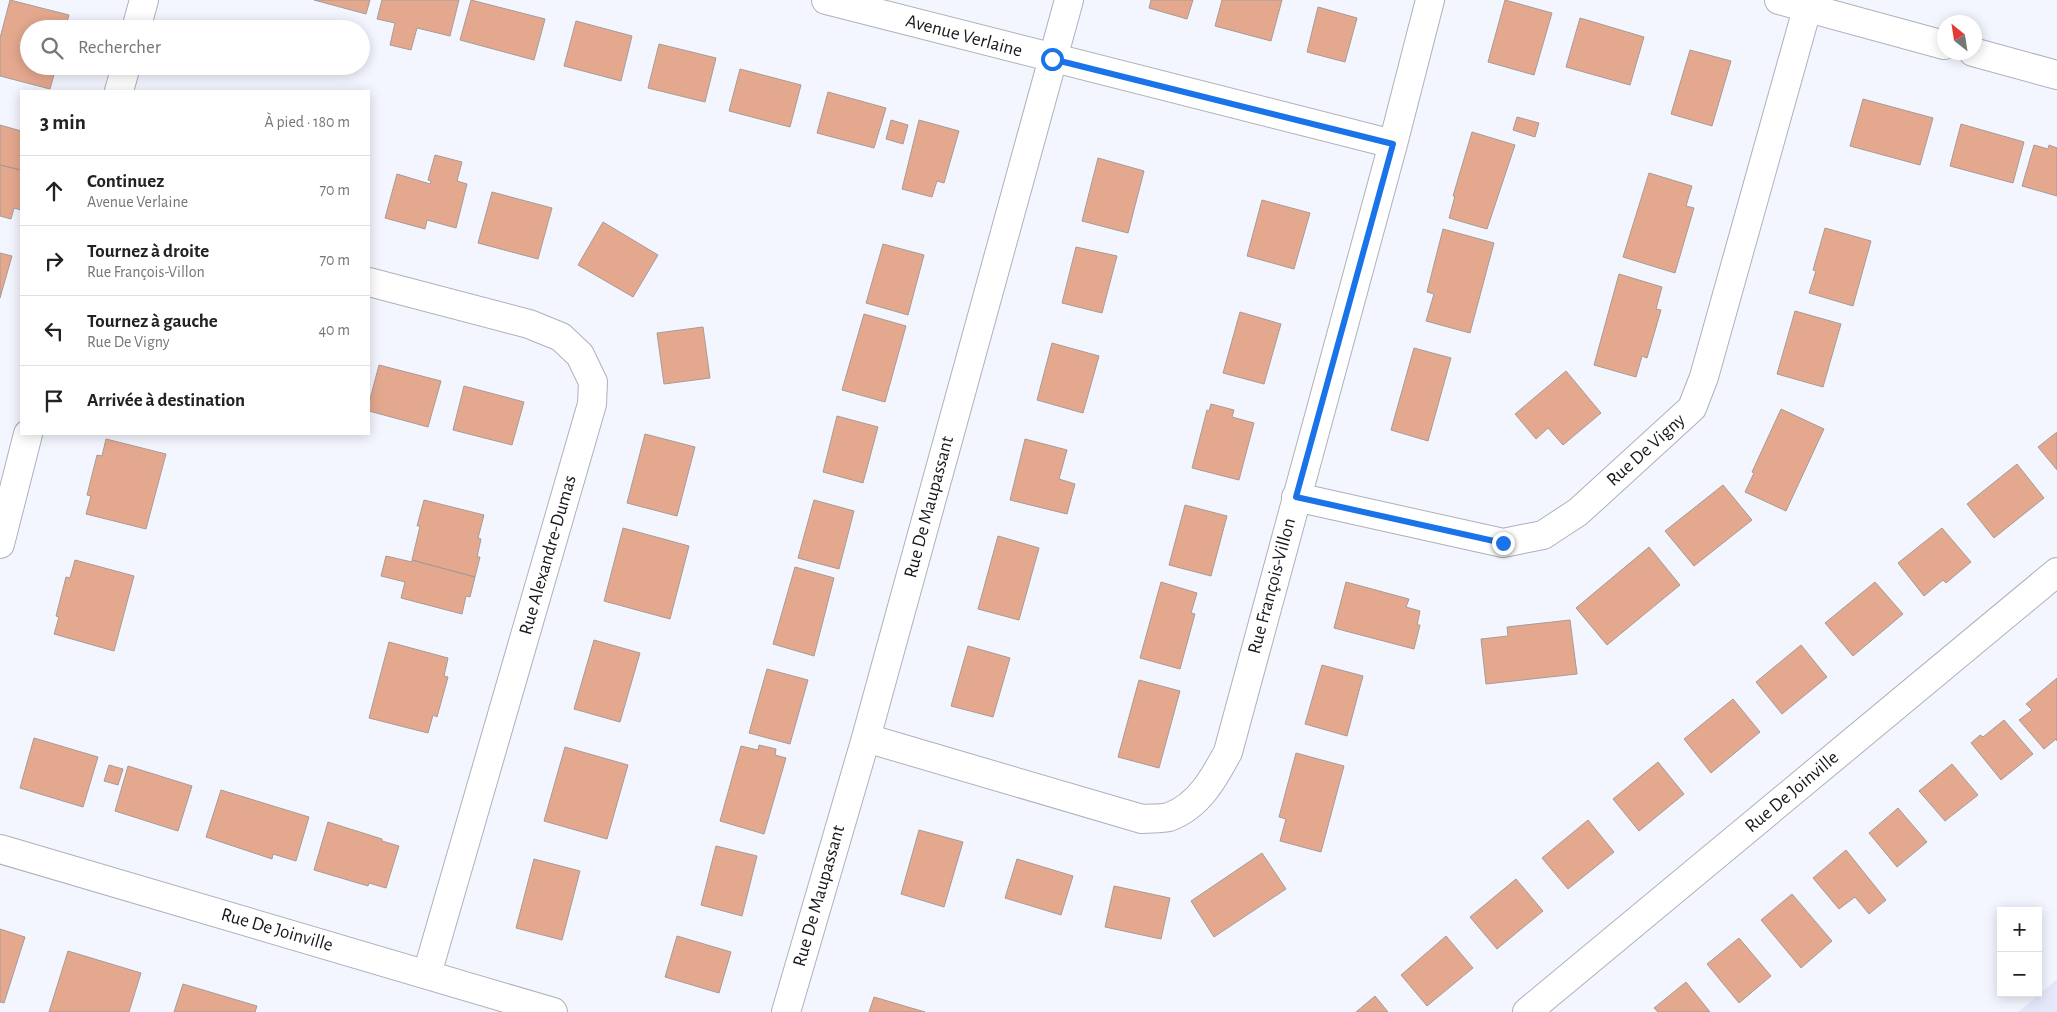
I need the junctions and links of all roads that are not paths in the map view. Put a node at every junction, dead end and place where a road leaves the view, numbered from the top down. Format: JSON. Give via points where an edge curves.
{"nodes":[{"id":1,"x":144,"y":0,"type":"edge"},
{"id":2,"x":826,"y":0,"type":"edge"},
{"id":3,"x":1069,"y":0,"type":"edge"},
{"id":4,"x":1430,"y":0,"type":"edge"},
{"id":5,"x":1779,"y":0,"type":"edge"},
{"id":6,"x":1808,"y":9,"type":"junction"},
{"id":7,"x":138,"y":20,"type":"edge"},
{"id":8,"x":1937,"y":43,"type":"edge"},
{"id":9,"x":1982,"y":54,"type":"edge"},
{"id":10,"x":1052,"y":59,"type":"junction"},
{"id":11,"x":123,"y":75,"type":"edge"},
{"id":12,"x":2057,"y":75,"type":"edge"},
{"id":13,"x":119,"y":90,"type":"edge"},
{"id":14,"x":1393,"y":144,"type":"junction"},
{"id":15,"x":370,"y":282,"type":"edge"},
{"id":16,"x":28,"y":435,"type":"edge"},
{"id":17,"x":1296,"y":497,"type":"junction"},
{"id":18,"x":0,"y":544,"type":"edge"},
{"id":19,"x":2057,"y":572,"type":"edge"},
{"id":20,"x":866,"y":738,"type":"junction"},
{"id":21,"x":0,"y":849,"type":"edge"},
{"id":22,"x":427,"y":974,"type":"junction"},
{"id":23,"x":553,"y":1012,"type":"edge"},
{"id":24,"x":786,"y":1012,"type":"edge"},
{"id":25,"x":1527,"y":1012,"type":"edge"}],
"edges":[{"from":1,"to":7,"type":"street"},
{"from":2,"to":10,"type":"street","name":"Avenue Verlaine"},
{"from":3,"to":10,"type":"street","name":"Rue De Maupassant"},
{"from":4,"to":14,"type":"street","name":"Rue François-Villon"},
{"from":5,"to":6,"type":"street"},
{"from":6,"to":8,"type":"street"},
{"from":6,"to":17,"type":"street","name":"Rue De Vigny","via":[[1707,368],[1692,408],[1578,512],[1543,535],[1503,543]]},
{"from":9,"to":12,"type":"street"},
{"from":10,"to":14,"type":"street","name":"Avenue Verlaine"},
{"from":10,"to":20,"type":"street","name":"Rue De Maupassant"},
{"from":11,"to":13,"type":"street"},
{"from":14,"to":17,"type":"street","name":"Rue François-Villon"},
{"from":15,"to":22,"type":"street","name":"Rue Alexandre-Dumas","via":[[530,324],[561,337],[580,355],[593,382],[592,404]]},
{"from":16,"to":18,"type":"street"},
{"from":17,"to":20,"type":"street","name":"Rue François-Villon","via":[[1228,752],[1212,783],[1191,804],[1169,817],[1142,819]]},
{"from":19,"to":25,"type":"street","name":"Rue De Joinville"},
{"from":20,"to":24,"type":"street","name":"Rue De Maupassant"},
{"from":21,"to":22,"type":"street","name":"Rue De Joinville"},
{"from":22,"to":23,"type":"street","name":"Rue De Joinville"}]}
